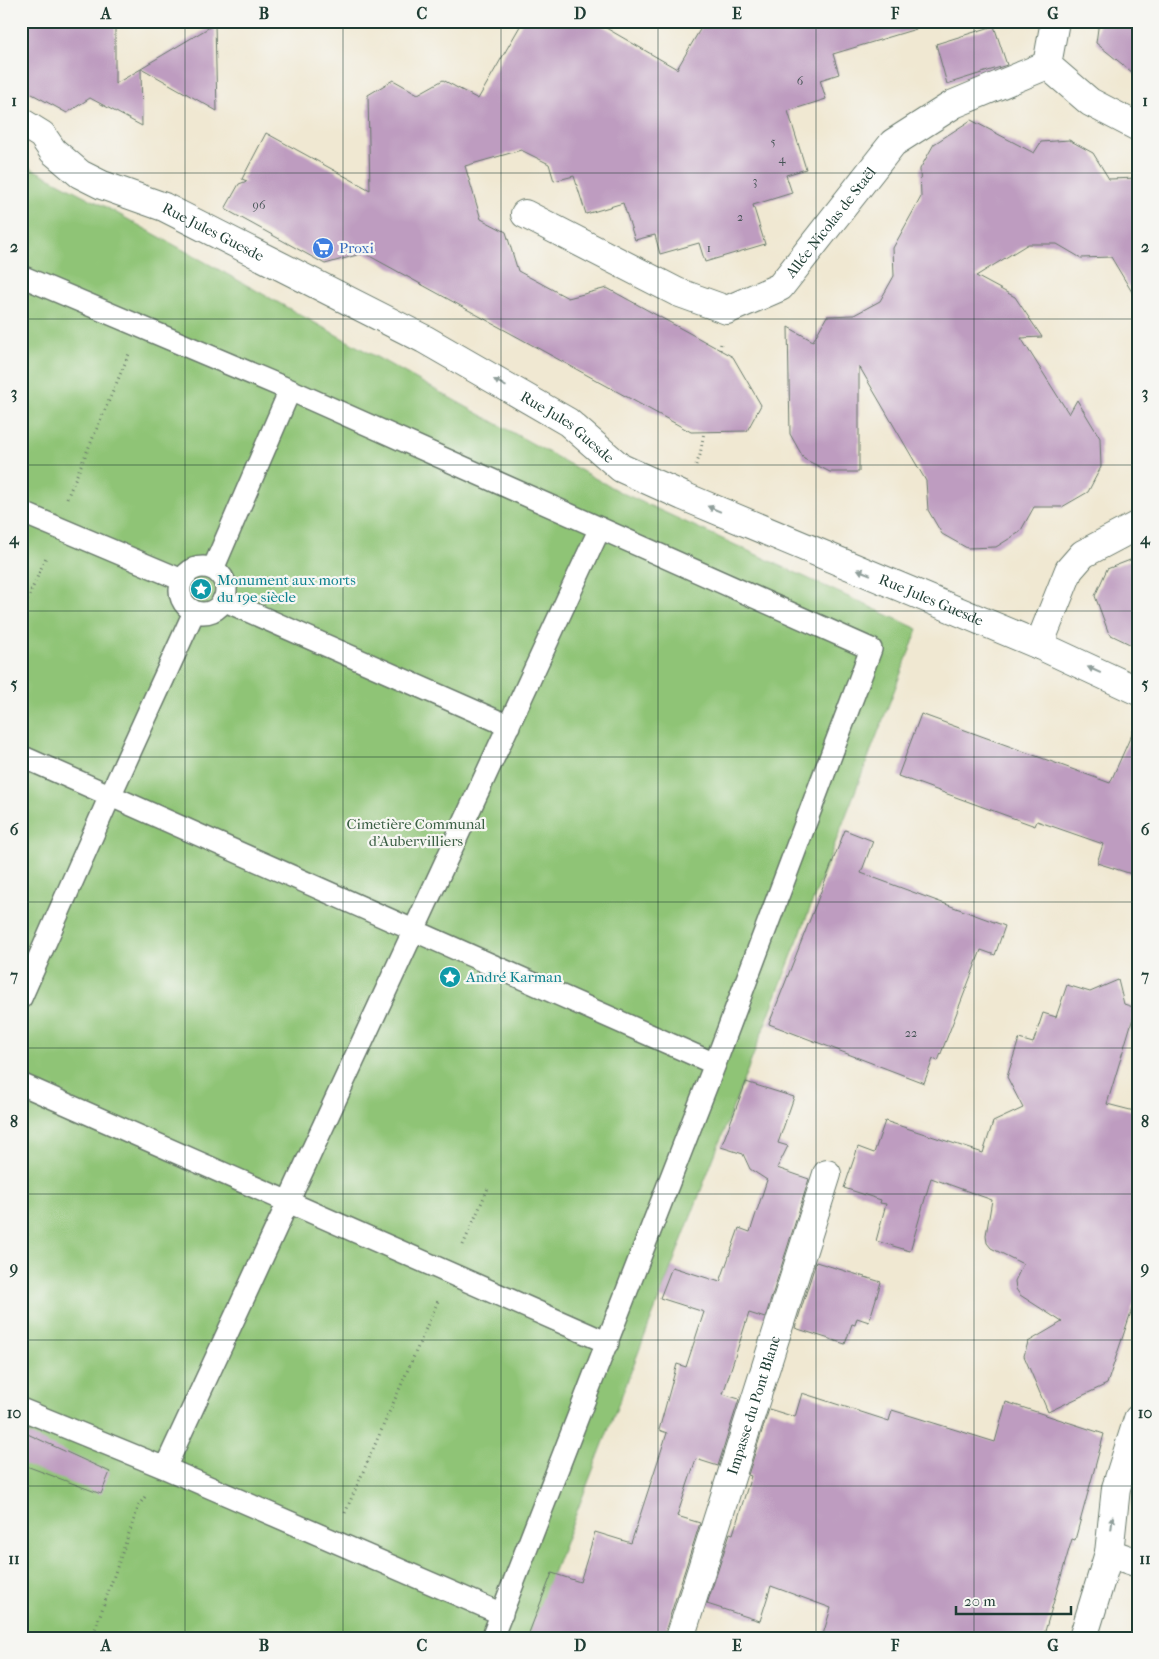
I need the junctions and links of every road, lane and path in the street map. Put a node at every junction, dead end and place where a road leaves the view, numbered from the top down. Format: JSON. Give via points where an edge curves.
{"nodes":[{"id":1,"x":1055,"y":21,"type":"edge"},
{"id":2,"x":1047,"y":65,"type":"junction"},
{"id":3,"x":21,"y":122,"type":"edge"},
{"id":4,"x":1138,"y":127,"type":"edge"},
{"id":5,"x":524,"y":214,"type":"dead end"},
{"id":6,"x":25,"y":286,"type":"edge"},
{"id":7,"x":141,"y":328,"type":"junction"},
{"id":8,"x":290,"y":390,"type":"junction"},
{"id":9,"x":21,"y":512,"type":"edge"},
{"id":10,"x":1138,"y":525,"type":"edge"},
{"id":11,"x":54,"y":526,"type":"junction"},
{"id":12,"x":600,"y":528,"type":"junction"},
{"id":13,"x":213,"y":569,"type":"junction"},
{"id":14,"x":182,"y":580,"type":"junction"},
{"id":15,"x":224,"y":600,"type":"junction"},
{"id":16,"x":194,"y":612,"type":"junction"},
{"id":17,"x":21,"y":614,"type":"edge"},
{"id":18,"x":1038,"y":645,"type":"junction"},
{"id":19,"x":1138,"y":691,"type":"edge"},
{"id":20,"x":509,"y":726,"type":"junction"},
{"id":21,"x":21,"y":756,"type":"edge"},
{"id":22,"x":110,"y":796,"type":"junction"},
{"id":23,"x":414,"y":931,"type":"junction"},
{"id":24,"x":21,"y":998,"type":"edge"},
{"id":25,"x":715,"y":1064,"type":"junction"},
{"id":26,"x":21,"y":1084,"type":"edge"},
{"id":27,"x":828,"y":1174,"type":"dead end"},
{"id":28,"x":489,"y":1186,"type":"dead end"},
{"id":29,"x":288,"y":1202,"type":"junction"},
{"id":30,"x":450,"y":1274,"type":"junction"},
{"id":31,"x":608,"y":1343,"type":"junction"},
{"id":32,"x":21,"y":1409,"type":"edge"},
{"id":33,"x":1138,"y":1418,"type":"edge"},
{"id":34,"x":165,"y":1468,"type":"junction"},
{"id":35,"x":332,"y":1541,"type":"junction"},
{"id":36,"x":1109,"y":1553,"type":"junction"},
{"id":37,"x":1138,"y":1562,"type":"edge"},
{"id":38,"x":502,"y":1614,"type":"junction"},
{"id":39,"x":92,"y":1638,"type":"edge"},
{"id":40,"x":492,"y":1638,"type":"edge"},
{"id":41,"x":680,"y":1638,"type":"edge"},
{"id":42,"x":1083,"y":1638,"type":"edge"}],
"edges":[{"from":1,"to":2,"type":"street"},
{"from":2,"to":4,"type":"street","via":[[1090,102]]},
{"from":2,"to":5,"type":"street","name":"Allée Nicolas de Staël","via":[[954,104],[893,142],[780,287],[727,310],[677,292]]},
{"from":18,"to":3,"type":"street","name":"Rue Jules Guesde","one_way":true,"via":[[621,468],[568,422],[424,339],[164,207],[85,177],[53,151],[42,135]]},
{"from":6,"to":7,"type":"lane"},
{"from":7,"to":8,"type":"lane"},
{"from":7,"to":11,"type":"path"},
{"from":8,"to":12,"type":"lane"},
{"from":8,"to":13,"type":"lane"},
{"from":9,"to":11,"type":"lane"},
{"from":10,"to":18,"type":"street","via":[[1082,554],[1068,570]]},
{"from":11,"to":14,"type":"lane"},
{"from":11,"to":17,"type":"path","via":[[54,539]]},
{"from":12,"to":20,"type":"lane"},
{"from":12,"to":25,"type":"lane","via":[[871,650]]},
{"from":13,"to":14,"type":"lane","via":[[195,568]]},
{"from":13,"to":15,"type":"lane","via":[[224,582]]},
{"from":14,"to":16,"type":"lane","via":[[180,595]]},
{"from":15,"to":16,"type":"lane","via":[[211,612]]},
{"from":15,"to":20,"type":"lane"},
{"from":16,"to":22,"type":"lane"},
{"from":19,"to":18,"type":"street","name":"Rue Jules Guesde","one_way":true},
{"from":20,"to":23,"type":"lane"},
{"from":21,"to":22,"type":"lane"},
{"from":22,"to":23,"type":"lane"},
{"from":22,"to":24,"type":"lane"},
{"from":23,"to":25,"type":"lane"},
{"from":23,"to":29,"type":"lane"},
{"from":25,"to":31,"type":"lane"},
{"from":26,"to":29,"type":"lane"},
{"from":27,"to":41,"type":"street","name":"Impasse du Pont Blanc"},
{"from":28,"to":30,"type":"path"},
{"from":29,"to":30,"type":"lane"},
{"from":29,"to":34,"type":"lane"},
{"from":30,"to":31,"type":"lane"},
{"from":30,"to":35,"type":"path"},
{"from":31,"to":38,"type":"lane"},
{"from":32,"to":34,"type":"lane"},
{"from":36,"to":33,"type":"street","one_way":true,"via":[[1116,1488]]},
{"from":34,"to":35,"type":"lane"},
{"from":34,"to":39,"type":"path","via":[[139,1505]]},
{"from":35,"to":38,"type":"lane"},
{"from":36,"to":37,"type":"street"},
{"from":36,"to":42,"type":"street"},
{"from":38,"to":40,"type":"lane"}]}
